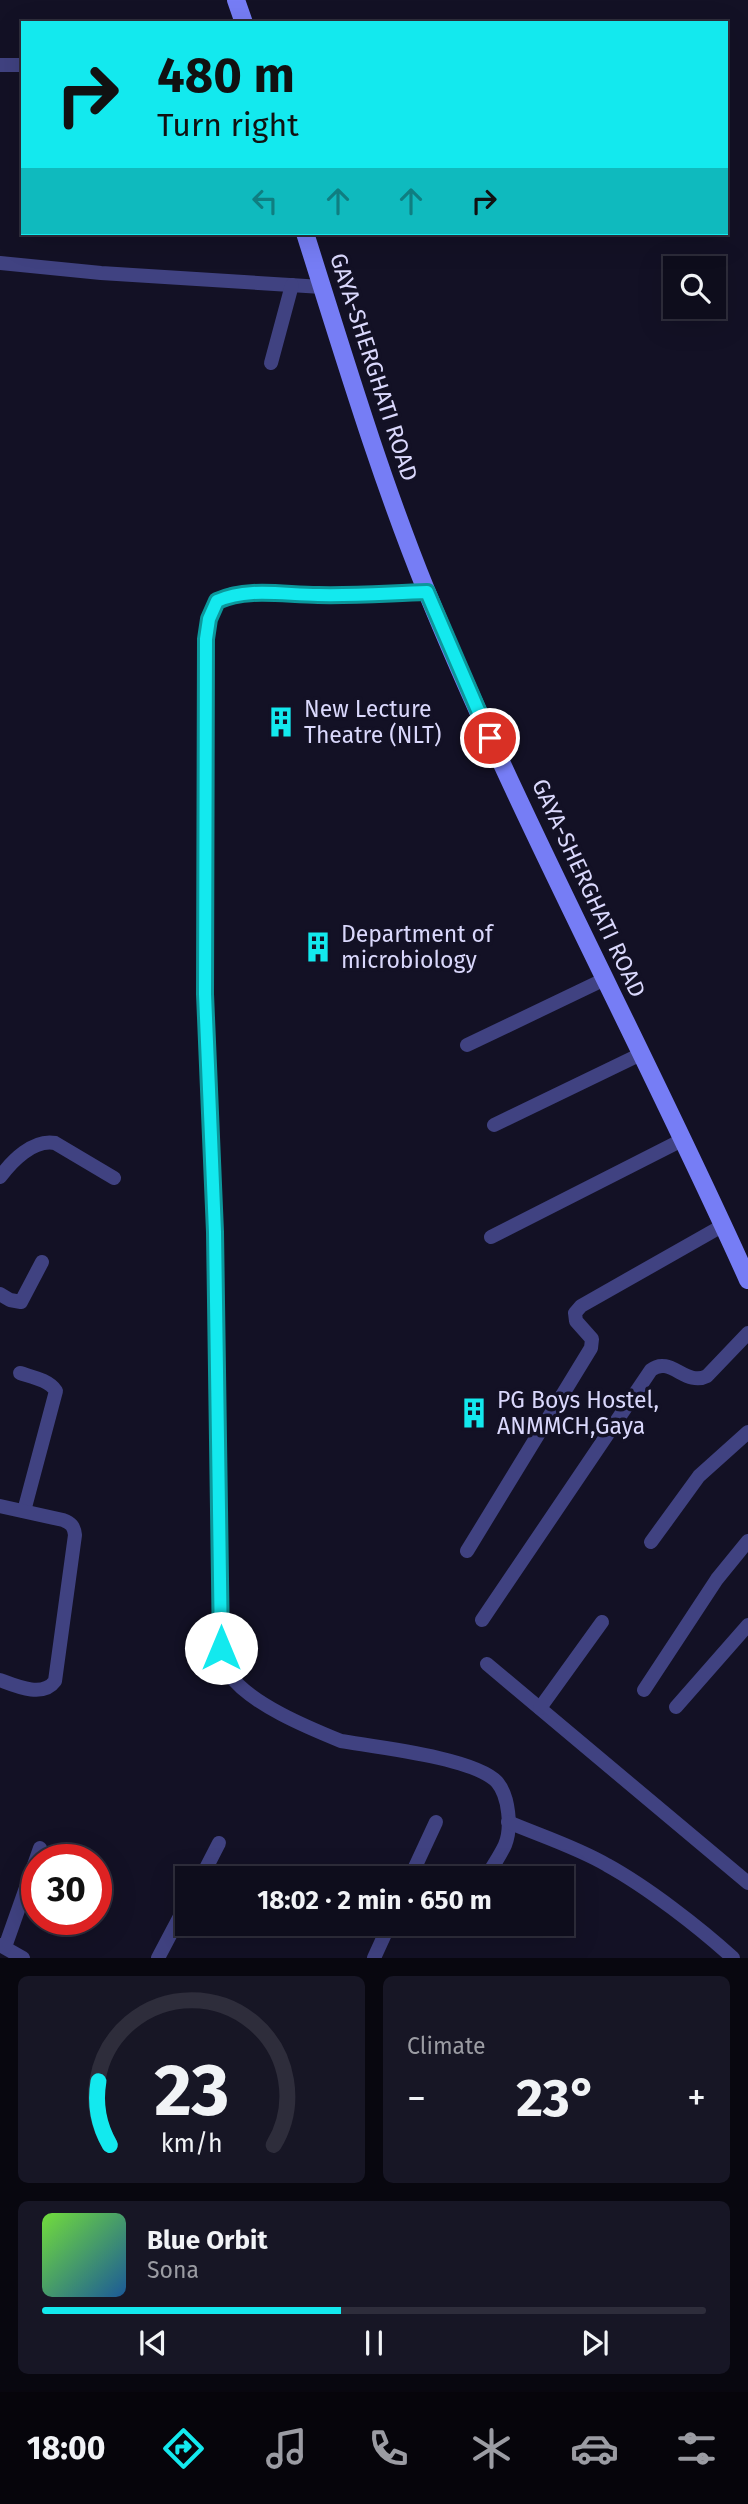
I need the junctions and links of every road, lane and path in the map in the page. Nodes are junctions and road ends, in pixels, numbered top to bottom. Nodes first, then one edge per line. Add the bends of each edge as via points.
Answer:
1 (236, 0) edge
2 (243, 21) edge
3 (0, 65) edge
4 (21, 65) edge
5 (306, 235) edge
6 (0, 263) edge
7 (292, 285) junction
8 (322, 287) junction
9 (271, 363) dead end
10 (427, 592) junction
11 (605, 979) junction
12 (467, 1045) dead end
13 (641, 1054) junction
14 (494, 1125) dead end
15 (682, 1139) junction
16 (0, 1177) edge
17 (114, 1178) dead end
18 (722, 1226) junction
19 (491, 1237) dead end
20 (42, 1262) dead end
21 (748, 1280) edge
22 (0, 1294) edge
23 (748, 1333) edge
24 (20, 1373) dead end
25 (748, 1432) edge
26 (0, 1506) edge
27 (24, 1511) junction
28 (748, 1541) edge
29 (652, 1542) dead end
30 (467, 1551) dead end
31 (482, 1619) dead end
32 (602, 1622) dead end
33 (748, 1625) edge
34 (487, 1664) dead end
35 (0, 1680) edge
36 (644, 1690) dead end
37 (676, 1707) dead end
38 (540, 1708) junction
39 (436, 1822) dead end
40 (508, 1822) junction
41 (219, 1843) dead end
42 (207, 1866) edge
43 (416, 1866) edge
44 (493, 1866) edge
45 (748, 1883) edge
46 (21, 1898) edge
47 (175, 1926) edge
48 (384, 1936) edge
49 (3, 1946) edge
50 (23, 1958) edge
51 (158, 1958) edge
52 (374, 1958) edge
53 (733, 1958) edge

1 - 2 main road
3 - 4 street
5 - 8 main road, GAYA-SHERGHATI ROAD
6 - 7 street
7 - 8 street
7 - 9 street
8 - 10 main road, GAYA-SHERGHATI ROAD via 388,493
10 - 11 main road, GAYA-SHERGHATI ROAD via 490,738
10 - 40 street via 232,594 217,601 209,619 205,994 215,1244 221,1648 230,1675 246,1690 325,1734 458,1763 486,1774 503,1794
11 - 12 street
11 - 13 main road, GAYA-SHERGHATI ROAD
13 - 14 street
13 - 15 main road, GAYA-SHERGHATI ROAD
15 - 18 main road, GAYA-SHERGHATI ROAD
15 - 19 street
16 - 17 street via 37,1143 46,1142
18 - 21 main road, GAYA-SHERGHATI ROAD
18 - 30 street via 575,1313 576,1321 592,1339 591,1348
20 - 22 street via 21,1302
23 - 31 street via 701,1379 662,1365 651,1370
24 - 27 street via 53,1385 56,1391
25 - 29 street via 699,1476
26 - 27 street
27 - 35 street via 70,1522 74,1528 58,1664 55,1681 48,1688 30,1689
28 - 36 street via 717,1579
32 - 38 street
33 - 37 street
34 - 38 street
38 - 45 street
39 - 43 street
40 - 44 street via 505,1844
40 - 53 street via 626,1876
41 - 42 street
46 - 49 street
47 - 51 street
48 - 52 street
49 - 50 street

